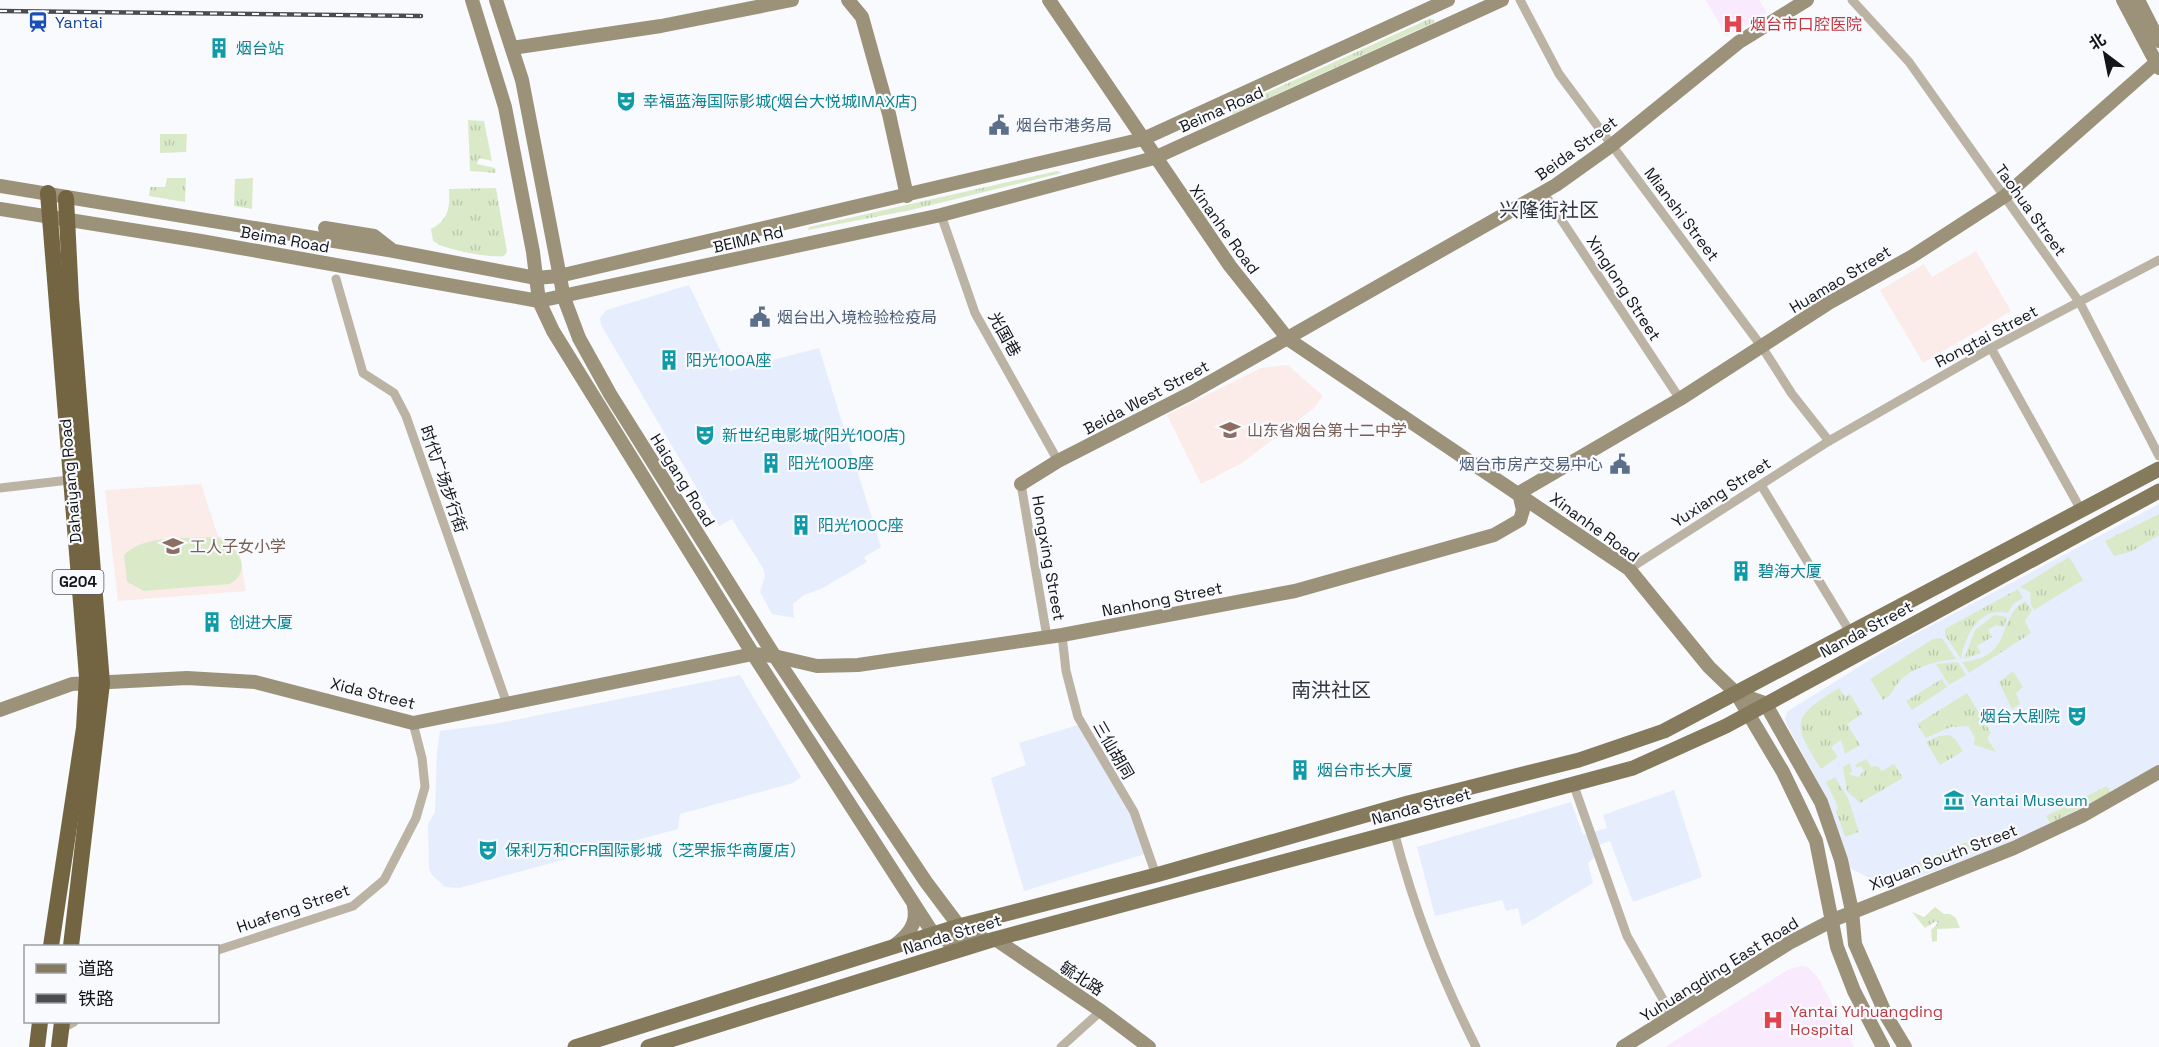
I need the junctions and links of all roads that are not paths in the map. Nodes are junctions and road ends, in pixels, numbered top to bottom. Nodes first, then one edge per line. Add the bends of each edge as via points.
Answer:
1 (472, 0) edge
2 (496, 0) edge
3 (792, 0) edge
4 (848, 0) edge
5 (1049, 0) edge
6 (1448, 0) edge
7 (1502, 0) edge
8 (1520, 0) edge
9 (1807, 0) edge
10 (1852, 0) edge
11 (2123, 0) edge
12 (2138, 0) edge
13 (2159, 41) edge
14 (512, 48) junction
15 (2158, 64) edge
16 (1143, 139) junction
17 (1612, 145) junction
18 (1154, 158) junction
19 (0, 186) edge
20 (1543, 192) junction
21 (48, 193) junction
22 (907, 196) junction
23 (2005, 196) junction
24 (66, 198) junction
25 (0, 208) edge
26 (48, 215) junction
27 (941, 215) junction
28 (68, 220) junction
29 (325, 228) dead end
30 (394, 251) junction
31 (2159, 260) edge
32 (559, 276) junction
33 (536, 278) junction
34 (336, 279) dead end
35 (564, 298) junction
36 (539, 301) junction
37 (2080, 303) junction
38 (1288, 339) junction
39 (1762, 346) junction
40 (1991, 348) junction
41 (1680, 399) junction
42 (1829, 441) junction
43 (2159, 456) edge
44 (1058, 461) junction
45 (2159, 469) edge
46 (69, 480) junction
47 (1021, 484) joint
48 (1761, 484) junction
49 (0, 488) edge
50 (2159, 491) edge
51 (1519, 493) junction
52 (2080, 510) junction
53 (1629, 569) junction
54 (1850, 632) junction
55 (1062, 635) junction
56 (1047, 637) junction
57 (753, 654) junction
58 (774, 656) junction
59 (94, 683) junction
60 (1736, 693) junction
61 (1765, 703) junction
62 (507, 704) junction
63 (0, 710) edge
64 (1750, 712) junction
65 (412, 723) junction
66 (2159, 772) edge
67 (1574, 786) junction
68 (1394, 831) junction
69 (1156, 875) junction
70 (912, 901) junction
71 (1852, 911) junction
72 (1833, 920) junction
73 (959, 926) junction
74 (934, 935) junction
75 (995, 939) junction
76 (51, 945) edge
77 (71, 945) edge
78 (888, 949) junction
79 (219, 950) edge
80 (1101, 1011) junction
81 (40, 1023) edge
82 (66, 1024) edge
83 (672, 1043) edge
84 (37, 1047) edge
85 (59, 1047) edge
86 (575, 1047) edge
87 (648, 1047) edge
88 (1061, 1047) edge
89 (1149, 1047) edge
90 (1476, 1047) edge
91 (1613, 1047) edge
92 (1623, 1047) edge
93 (1883, 1047) edge
94 (1905, 1047) edge

1 - 33 main road, Haigang Road via 505,107
2 - 14 main road, Haigang Road
3 - 14 main road via 661,26
4 - 22 main road via 862,17
5 - 16 main road, Xinanhe Road
6 - 16 main road, Beima Road
7 - 18 main road, Beima Road
8 - 17 street, Mianshi Street via 1558,74
9 - 17 main road, Beida Street via 1740,42
10 - 23 street, Taohua Street via 1909,62
11 - 15 main road
12 - 13 main road
14 - 32 main road, Haigang Road via 527,104
15 - 23 main road, Huamao Street
16 - 18 main road, Xinanhe Road
16 - 22 main road, Beima Road
17 - 20 main road, Beida Street
17 - 39 street, Mianshi Street
18 - 27 main road, Beima Road
18 - 38 main road, Xinanhe Road via 1230,266
19 - 21 main road, Beima Road
20 - 38 main road, Beida Street
20 - 41 street, Xinglong Street
21 - 24 main road, Beima Road
21 - 26 highway, Dahaiyang Road
22 - 32 main road, BEIMA Rd
23 - 37 street, Taohua Street
23 - 39 main road, Huamao Street
24 - 28 highway, Dahaiyang Road
24 - 30 main road, Beima Road
25 - 26 main road, Beima Road
26 - 28 main road, Beima Road
26 - 46 highway, Dahaiyang Road / G204
27 - 35 main road, BEIMA Rd
27 - 44 street, 光国巷 via 975,313
28 - 36 main road, Beima Road
28 - 59 highway, Dahaiyang Road / G204
29 - 30 main road via 374,236
30 - 33 main road, Beima Road
31 - 37 street, Rongtai Street
32 - 33 main road, Beima Road
32 - 35 main road, Haigang Road
33 - 36 main road, Haigang Road
34 - 62 street, 时代广场步行街 via 363,373 394,393 406,416
35 - 36 main road, Beima Road
35 - 58 main road, Haigang Road via 579,338 610,394
36 - 57 main road, Haigang Road via 553,331
37 - 40 street, Rongtai Street
37 - 43 street, Taohua Street
38 - 44 main road, Beida West Street
38 - 51 main road, Xinanhe Road
39 - 41 main road, Huamao Street
39 - 42 street, Mianshi Street via 1792,394
40 - 42 street, Rongtai Street
40 - 52 street
41 - 51 main road, Huamao Street
42 - 48 street, Yuxiang Street
44 - 47 main road, Beida West Street
45 - 52 main road, Nanda Street
46 - 49 street
46 - 59 highway, Dahaiyang Road / G204
47 - 56 street, Hongxing Street
48 - 53 street, Yuxiang Street
48 - 54 street
50 - 61 main road, Nanda Street
51 - 53 main road, Xinanhe Road
51 - 55 main road, Nanhong Street via 1523,510 1520,520 1494,535 1295,591
52 - 54 main road, Nanda Street
53 - 60 main road, Xinanhe Road via 1708,667
54 - 60 main road, Nanda Street
55 - 56 main road, Nanhong Street
55 - 69 street, 三仙胡同 via 1078,717 1134,812
56 - 58 main road, Nanhong Street via 858,665 817,666
57 - 58 main road, Xida Street
57 - 62 main road, Xida Street
57 - 70 main road, Haigang Road
58 - 73 main road, Haigang Road
59 - 63 main road, Xida Street via 55,688
59 - 65 main road, Xida Street via 187,678 255,682
59 - 76 highway, Dahaiyang Road / G204
59 - 77 highway, Dahaiyang Road / G204
60 - 61 main road, Xinanhe Road
60 - 64 main road
60 - 69 main road, Nanda Street via 1664,731 1579,760 1408,803
61 - 64 main road, Nanda Street
61 - 71 main road via 1821,802 1841,860
62 - 65 main road, Xida Street
64 - 67 main road, Nanda Street via 1669,754
64 - 72 main road via 1784,772 1816,842
65 - 79 street, Huafeng Street via 425,787 416,818 384,880 353,906
66 - 71 main road, Xiguan South Street via 2082,816 2014,848
67 - 68 main road, Nanda Street
67 - 91 street via 1627,936 1666,1010 1666,1014
68 - 75 main road, Nanda Street
68 - 90 street via 1422,930 1445,987
69 - 73 main road, Nanda Street
70 - 74 main road, Haigang Road
70 - 78 main road via 914,924 907,935
71 - 72 main road, Xiguan South Street
71 - 94 main road via 1855,944
72 - 92 main road, Yuhuangding East Road
72 - 93 main road via 1845,970
73 - 74 main road, Nanda Street
73 - 75 main road, 毓北路 via 978,938
74 - 75 main road via 964,944
74 - 78 main road, Nanda Street
75 - 80 main road, 毓北路
75 - 83 main road, Nanda Street
78 - 86 main road, Nanda Street
80 - 88 street
80 - 89 main road, 毓北路
81 - 84 highway
82 - 85 highway
83 - 87 main road, Nanda Street

